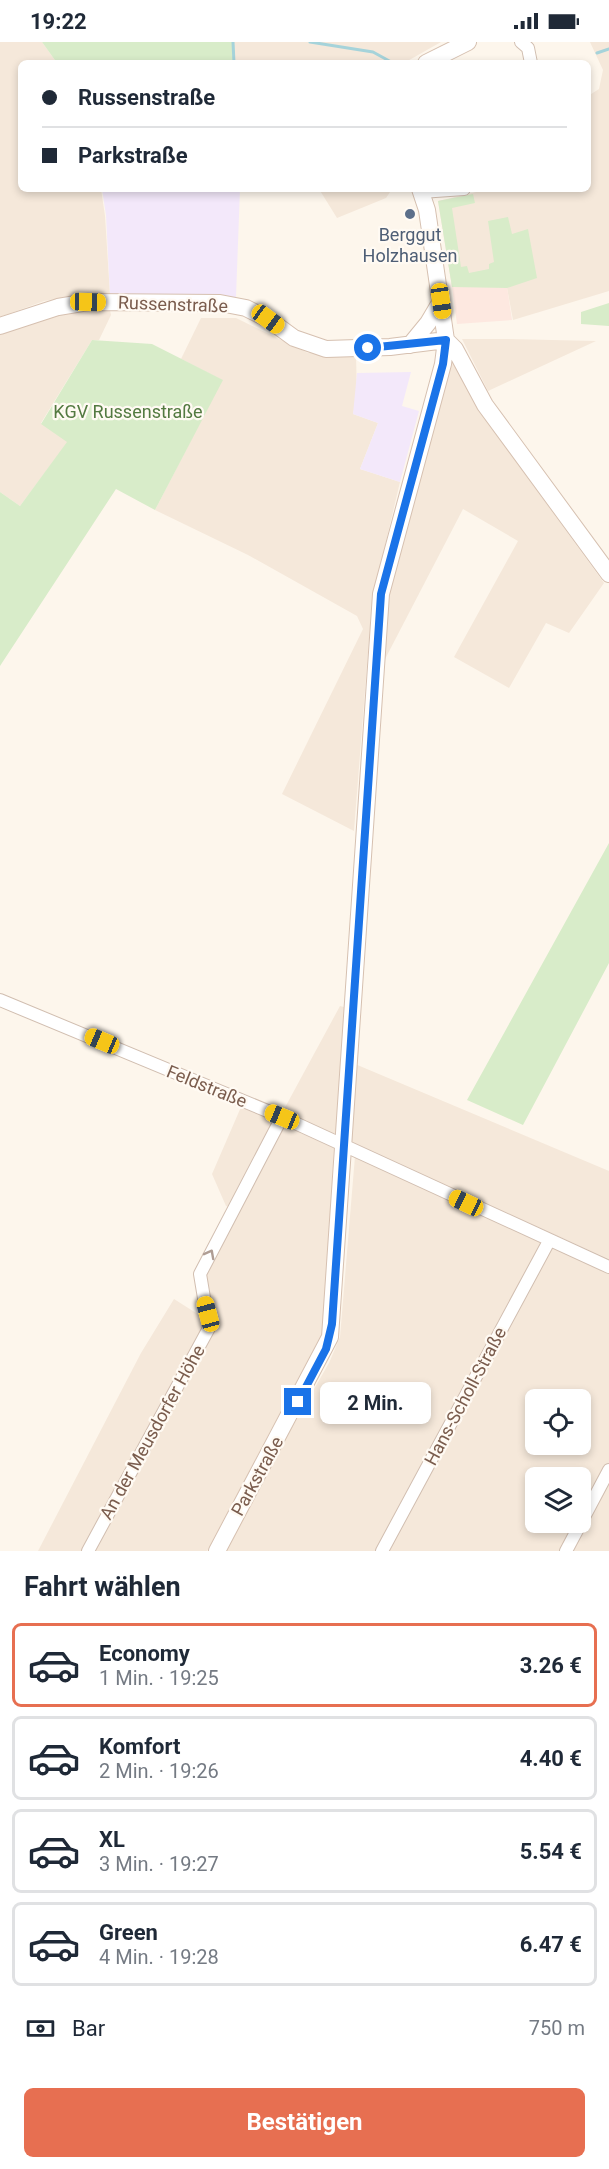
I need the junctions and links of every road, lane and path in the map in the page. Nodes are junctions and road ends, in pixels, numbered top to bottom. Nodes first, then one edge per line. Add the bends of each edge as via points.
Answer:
1 (468, 42) edge
2 (524, 45) edge
3 (432, 60) edge
4 (530, 60) edge
5 (420, 192) edge
6 (441, 301) junction
7 (1, 322) edge
8 (446, 340) junction
9 (410, 345) junction
10 (609, 574) edge
11 (0, 1000) edge
12 (282, 1117) junction
13 (344, 1146) junction
14 (549, 1241) junction
15 (609, 1267) edge
16 (609, 1470) edge
17 (219, 1550) edge
18 (88, 1551) edge
19 (382, 1551) edge
20 (566, 1551) edge

1 - 3 street
2 - 4 street
5 - 6 street via 427,210
6 - 8 street
6 - 9 street
7 - 9 street, Russenstraße via 88,302 230,304 268,319 294,338 326,349
8 - 9 street, Russenstraße
8 - 10 street via 455,349 485,405
8 - 13 street, Parkstraße via 443,364 381,594
11 - 12 street, Feldstraße
12 - 13 street, Feldstraße
18 -> 12 street, An der Meusdorfer Höhe via 209,1328 200,1274
13 - 14 street, Feldstraße
13 - 17 street, Parkstraße via 330,1337
14 - 15 street, Feldstraße
14 - 19 street, Hans-Scholl-Straße
16 - 20 street

